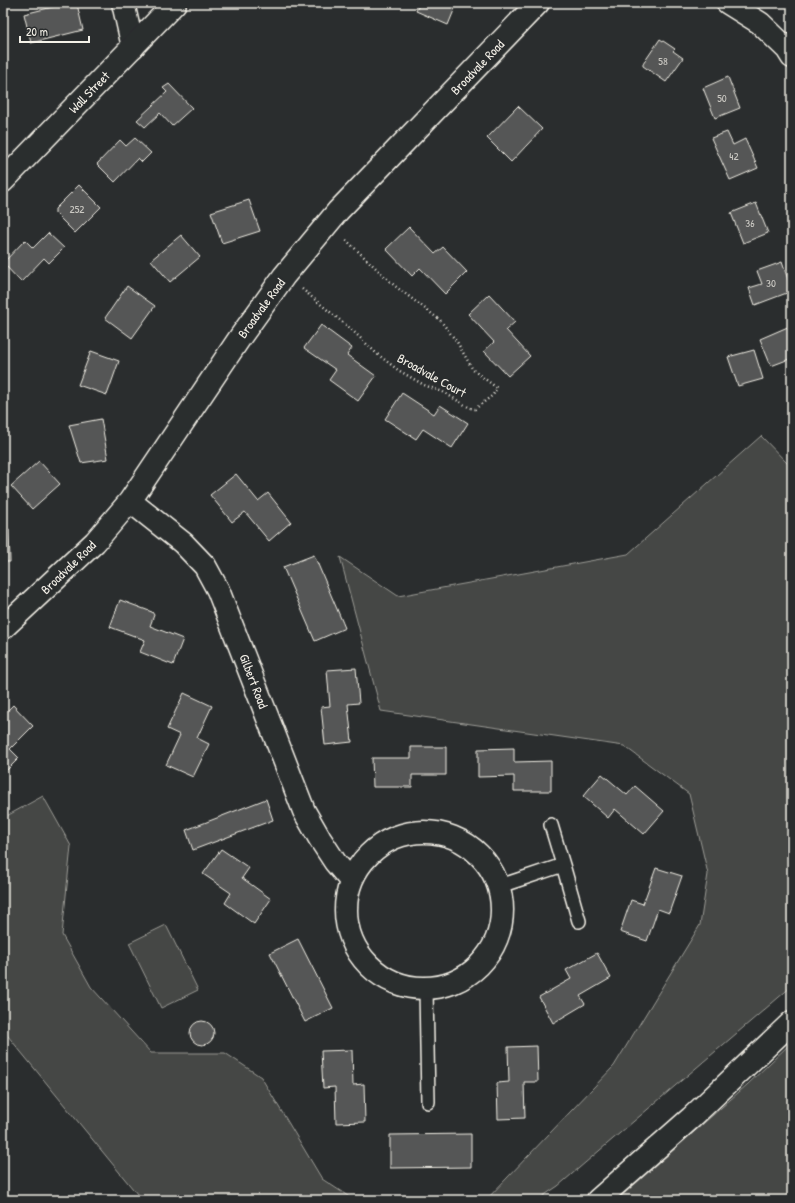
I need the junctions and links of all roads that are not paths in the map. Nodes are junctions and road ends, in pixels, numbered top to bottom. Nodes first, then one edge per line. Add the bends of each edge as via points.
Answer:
1 (123, 3) edge
2 (175, 3) edge
3 (538, 3) edge
4 (728, 3) edge
5 (133, 47) junction
6 (792, 57) edge
7 (3, 181) edge
8 (130, 501) junction
9 (3, 628) edge
10 (551, 825) dead end
11 (563, 865) junction
12 (351, 881) junction
13 (498, 887) junction
14 (579, 921) dead end
15 (426, 989) junction
16 (792, 1022) edge
17 (428, 1102) dead end
18 (598, 1200) edge

1 - 5 main road
2 - 5 main road, Wall Street
3 - 8 main road, Broadvale Road via 343,205 284,276
4 - 6 main road via 760,23
5 - 7 main road, Wall Street
8 - 9 main road, Broadvale Road via 95,542
8 - 12 main road, Gilbert Road via 184,543 205,566 218,590 304,811 335,862
10 - 11 lane
11 - 13 lane
11 - 14 lane
12 - 13 main road via 364,859 383,843 407,834 432,832 456,839 477,853 492,873
12 - 15 main road via 345,907 349,933 360,956 380,975 403,986
13 - 15 main road via 501,897 501,922 493,946 477,967 456,982
15 - 17 lane
16 - 18 main road via 686,1123

